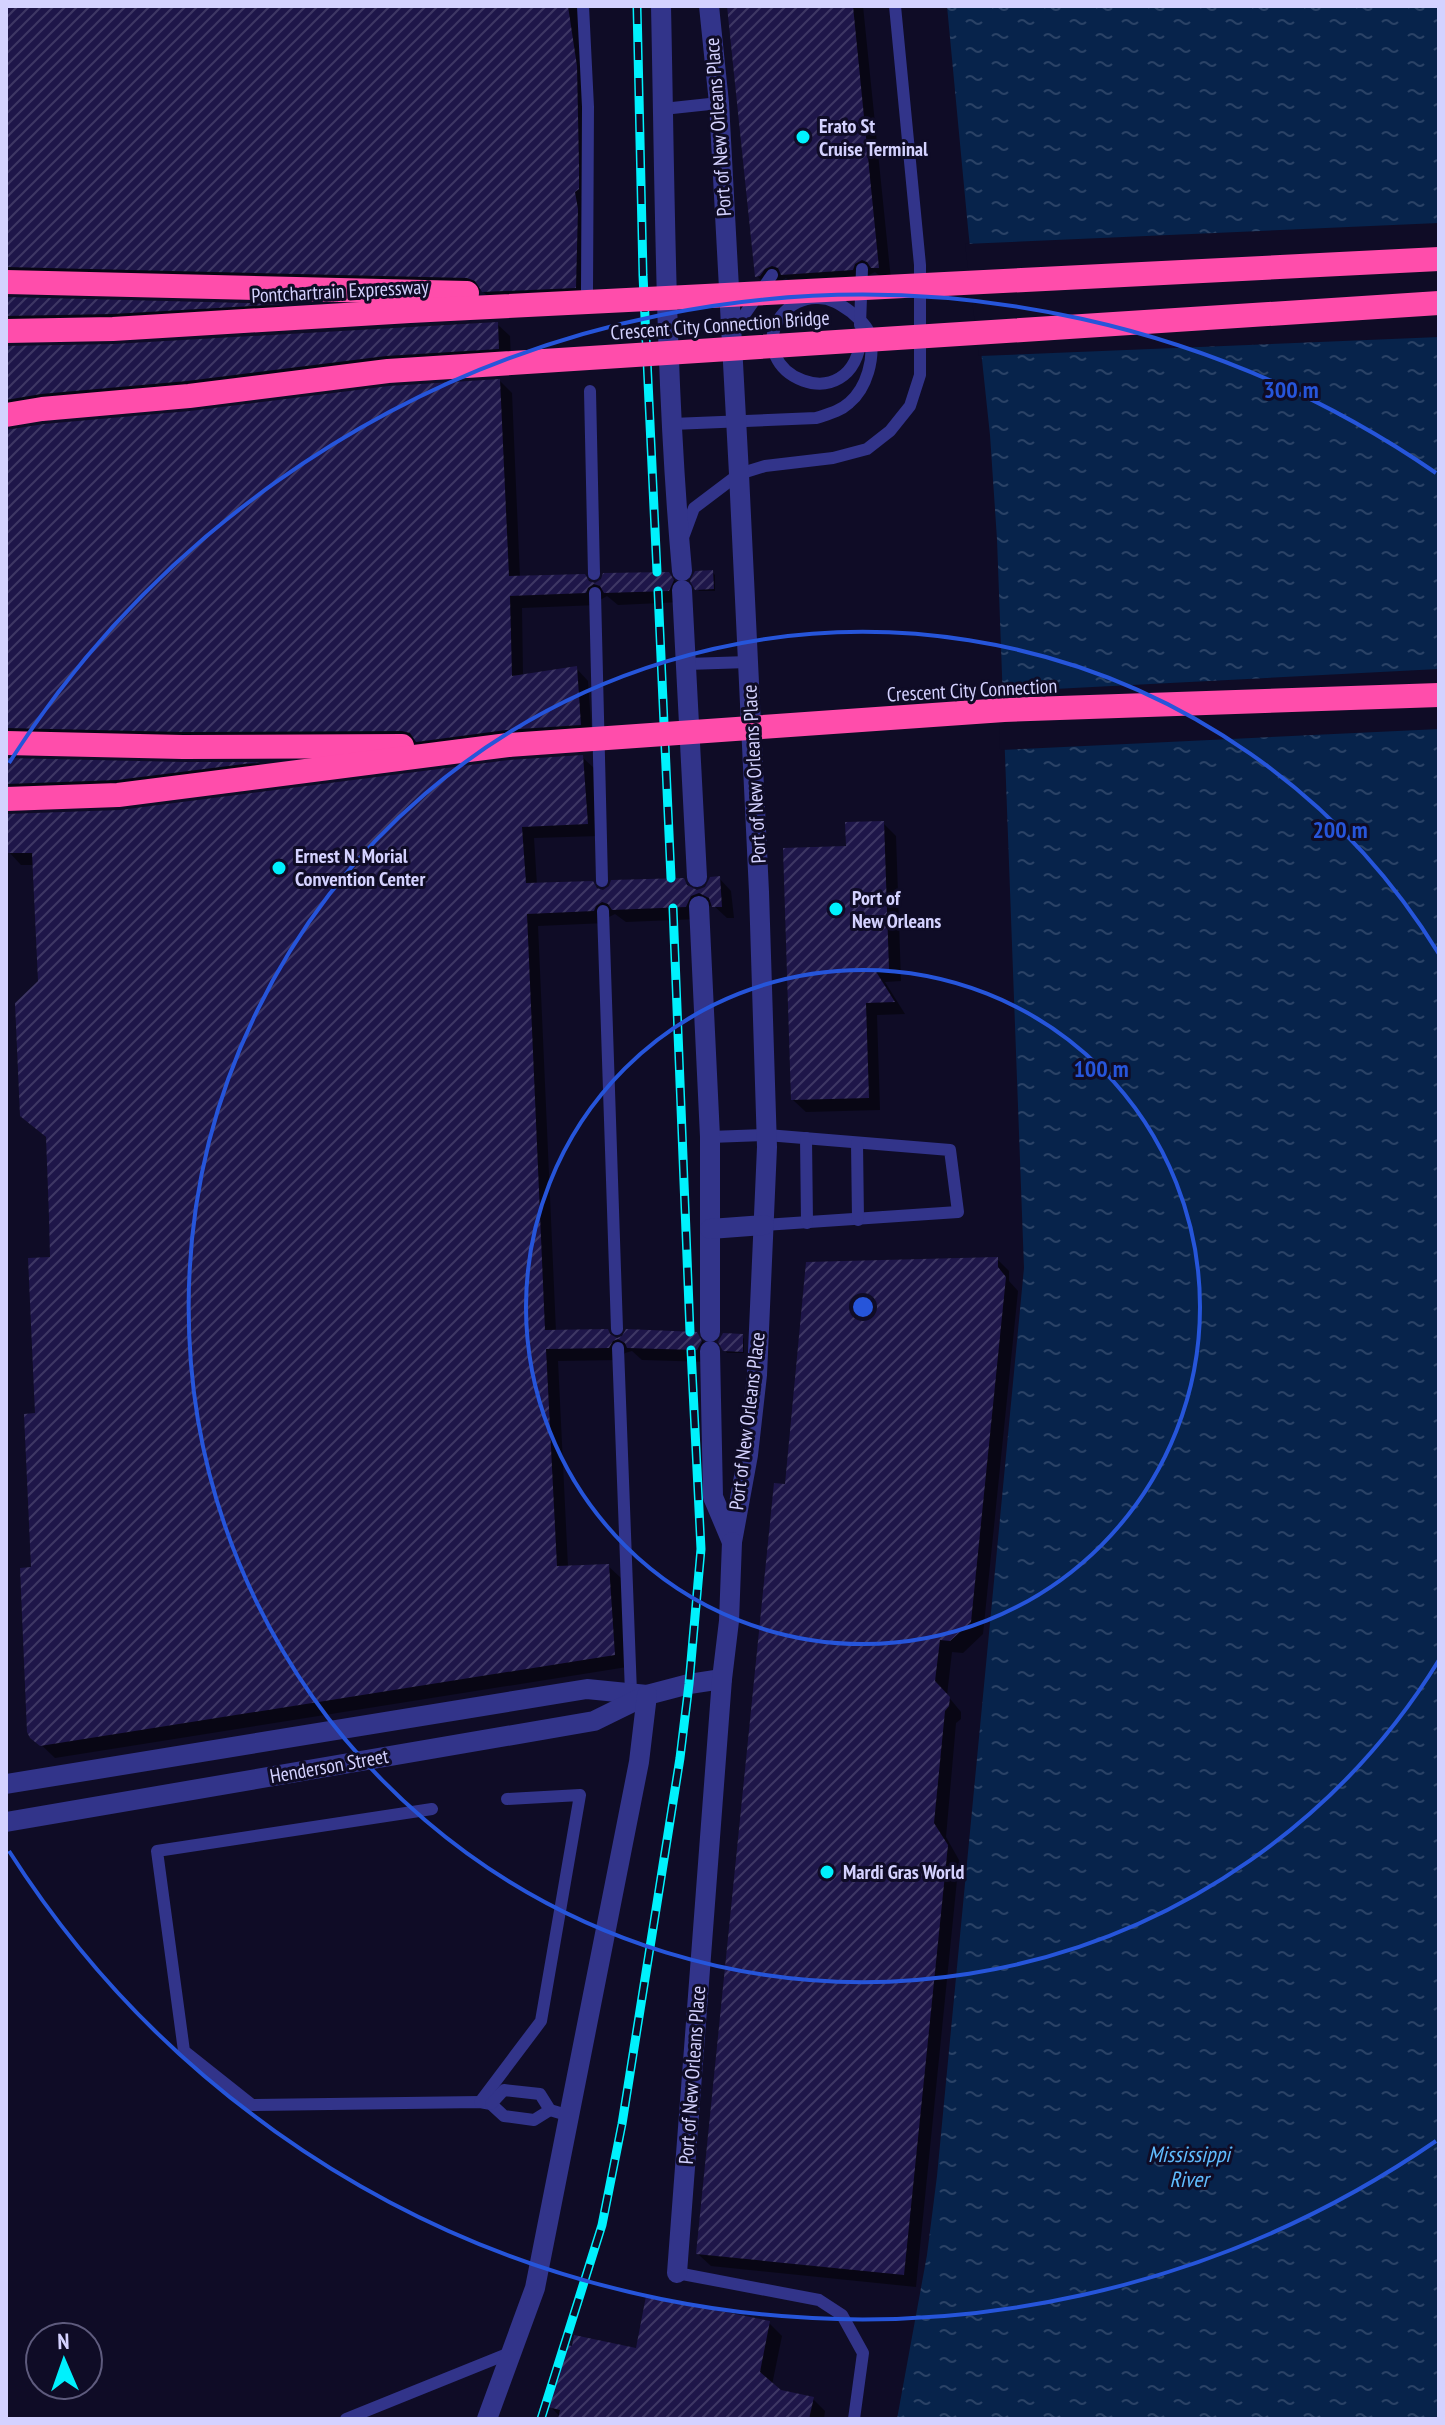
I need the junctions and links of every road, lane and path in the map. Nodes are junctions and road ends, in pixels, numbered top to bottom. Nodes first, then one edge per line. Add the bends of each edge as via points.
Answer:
1 (583, 6) edge
2 (661, 6) edge
3 (709, 6) edge
4 (895, 6) edge
5 (719, 103) junction
6 (663, 109) junction
7 (1439, 259) edge
8 (862, 269) dead end
9 (772, 275) dead end
10 (6, 282) edge
11 (587, 290) dead end
12 (677, 298) junction
13 (1439, 303) edge
14 (6, 331) edge
15 (731, 334) junction
16 (590, 391) dead end
17 (6, 415) edge
18 (735, 421) junction
19 (672, 424) junction
20 (739, 474) junction
21 (680, 546) junction
22 (594, 574) dead end
23 (595, 593) dead end
24 (748, 662) junction
25 (687, 664) junction
26 (1439, 695) edge
27 (6, 743) edge
28 (508, 745) junction
29 (6, 799) edge
30 (697, 877) dead end
31 (602, 881) dead end
32 (699, 906) dead end
33 (603, 911) dead end
34 (767, 1135) junction
35 (710, 1137) junction
36 (806, 1138) junction
37 (857, 1143) junction
38 (858, 1220) junction
39 (807, 1223) junction
40 (764, 1225) junction
41 (710, 1229) junction
42 (617, 1329) dead end
43 (618, 1348) dead end
44 (732, 1542) junction
45 (722, 1679) junction
46 (639, 1694) junction
47 (440, 1714) junction
48 (447, 1746) junction
49 (6, 1784) edge
50 (507, 1799) dead end
51 (432, 1809) dead end
52 (6, 1822) edge
53 (485, 2103) junction
54 (560, 2113) junction
55 (677, 2273) joint
56 (512, 2352) junction
57 (346, 2419) edge
58 (487, 2419) edge
59 (854, 2419) edge

1 - 11 lane
2 - 6 street
3 - 5 street, Port of New Orleans Place
4 - 20 lane via 920,265 920,375 910,406 867,449
5 - 6 lane
5 - 15 street, Port of New Orleans Place
6 - 19 street
7 - 12 highway, bridge
8 - 18 lane, bridge via 861,311 860,325 861,338 859,353 842,377 817,384 794,378 778,362 773,337 781,316 797,302 819,298 839,303 854,315 862,321 870,334 871,363 852,401 816,418
9 - 15 lane
10 - 12 highway, bridge
12 - 14 highway, Pontchartrain Expressway, bridge
13 - 17 highway, Crescent City Connection Bridge, bridge via 388,371
15 - 18 street, Port of New Orleans Place
16 - 22 lane
18 - 19 lane
18 - 20 street, Port of New Orleans Place
19 - 21 street
20 - 21 lane via 694,508
20 - 24 street, Port of New Orleans Place
21 - 25 street
23 - 31 lane
24 - 25 lane
24 - 34 street, Port of New Orleans Place
25 - 30 street
26 - 28 highway, Crescent City Connection, bridge via 1004,710
27 - 28 highway
28 - 29 highway via 118,795
32 - 35 street, Port of New Orleans Place
33 - 42 lane
34 - 35 lane
34 - 36 lane
34 - 40 street, Port of New Orleans Place
35 - 41 street, Port of New Orleans Place
36 - 37 lane
36 - 39 lane
37 - 38 lane
37 - 38 lane via 950,1150 958,1212
38 - 39 lane
39 - 40 lane
40 - 41 street
40 - 44 street, Port of New Orleans Place via 757,1375
41 - 44 street, Port of New Orleans Place via 713,1497
43 - 46 lane
44 - 45 street, Port of New Orleans Place
45 - 46 street, Henderson Street
45 - 55 street, Port of New Orleans Place
46 - 47 street, Henderson Street via 587,1689
46 - 48 street, Henderson Street via 594,1721
46 - 54 street via 639,1762
47 - 48 street
47 - 49 street, Henderson Street
48 - 52 street, Henderson Street
50 - 53 lane via 580,1795 541,2021
51 - 53 lane via 157,1851 184,2051 252,2105
53 - 54 lane via 504,2116 534,2120
53 - 54 lane via 504,2090 540,2094
54 - 56 street via 535,2288
55 - 59 lane via 819,2300 842,2315 863,2353
56 - 57 lane
56 - 58 street

